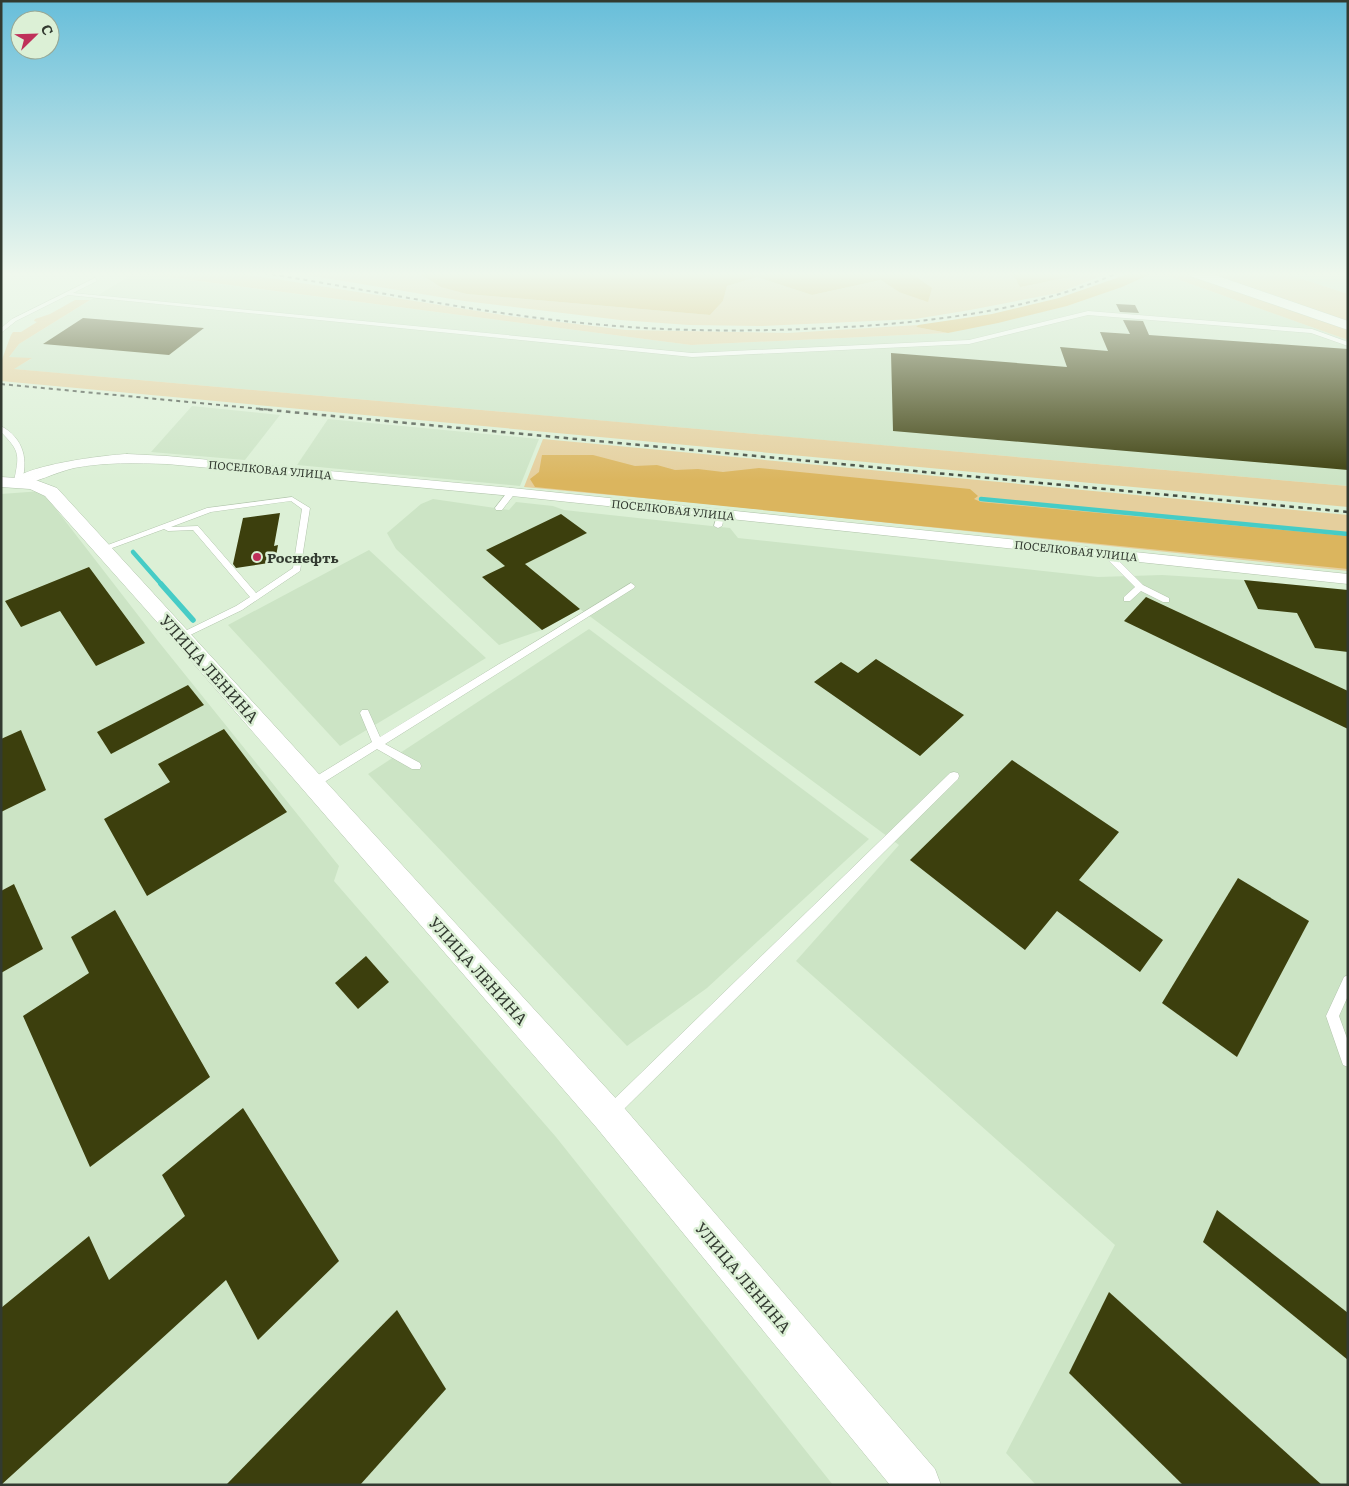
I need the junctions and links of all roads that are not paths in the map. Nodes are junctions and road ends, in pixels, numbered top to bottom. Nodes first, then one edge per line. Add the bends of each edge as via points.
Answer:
1 (563, 342) edge
2 (962, 342) edge
3 (1, 428) edge
4 (10, 482) edge
5 (512, 492) junction
6 (499, 508) dead end
7 (158, 529) junction
8 (101, 549) junction
9 (1106, 553) junction
10 (1348, 579) edge
11 (631, 586) dead end
12 (1140, 587) junction
13 (255, 597) junction
14 (1127, 599) dead end
15 (1166, 600) dead end
16 (182, 636) junction
17 (365, 713) dead end
18 (378, 744) junction
19 (416, 766) dead end
20 (954, 776) dead end
21 (314, 783) junction
22 (1348, 981) edge
23 (1348, 1060) edge
24 (608, 1115) junction
25 (919, 1485) edge

1 - 2 lane via 692,355
3 - 4 lane via 20,446 22,456
4 - 5 street, ПОСЕЛКОВАЯ УЛИЦА via 90,460 133,458
4 - 8 street, УЛИЦА ЛЕНИНА via 33,484 51,492
5 - 6 lane
5 - 9 street, ПОСЕЛКОВАЯ УЛИЦА via 720,520
7 - 8 lane
7 - 13 lane via 195,528
7 - 13 lane via 210,510 292,499 306,508 297,569
8 - 16 street, УЛИЦА ЛЕНИНА
9 - 10 street, ПОСЕЛКОВАЯ УЛИЦА
9 - 12 lane
11 - 18 lane
12 - 14 lane
12 - 15 lane
13 - 16 lane
16 - 21 street, УЛИЦА ЛЕНИНА
17 - 18 lane
18 - 19 lane
18 - 21 lane
20 - 24 lane
21 - 24 street, УЛИЦА ЛЕНИНА
22 - 23 lane via 1332,1016
24 - 25 street, УЛИЦА ЛЕНИНА

